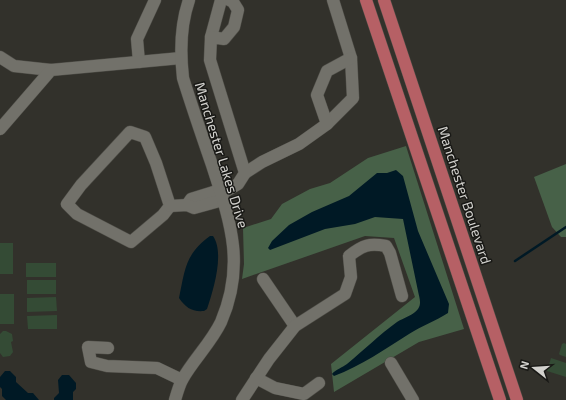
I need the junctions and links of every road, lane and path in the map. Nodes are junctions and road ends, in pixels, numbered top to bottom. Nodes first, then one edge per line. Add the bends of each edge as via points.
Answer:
1 (155, 0) edge
2 (189, 0) edge
3 (222, 0) edge
4 (229, 0) edge
5 (333, 0) edge
6 (366, 0) edge
7 (384, 0) edge
8 (211, 38) junction
9 (0, 57) edge
10 (181, 58) junction
11 (350, 58) junction
12 (139, 62) junction
13 (51, 70) junction
14 (327, 124) junction
15 (0, 130) edge
16 (245, 173) junction
17 (221, 194) junction
18 (170, 206) junction
19 (262, 279) dead end
20 (402, 296) dead end
21 (295, 326) junction
22 (108, 348) dead end
23 (391, 363) dead end
24 (256, 378) junction
25 (182, 380) junction
26 (319, 383) dead end
27 (175, 400) edge
28 (242, 400) edge
29 (413, 400) edge
30 (500, 400) edge
31 (517, 400) edge

1 - 12 street via 138,39
2 - 10 street, Manchester Lakes Drive via 184,19
3 - 8 street
4 - 8 street via 238,10 234,27 224,39
5 - 11 street
6 - 30 main road
7 - 31 main road, Manchester Boulevard
8 - 16 street via 210,60
9 - 13 street via 14,66
10 - 12 street
10 - 17 street, Manchester Lakes Drive via 183,78
11 - 14 street via 353,98
11 - 14 street via 326,71 317,95
12 - 13 street
13 - 15 street
14 - 16 street via 299,144
16 - 17 street via 238,184
17 - 18 street via 194,208 187,205
17 - 25 street, Manchester Lakes Drive via 232,232 234,251 230,296 221,321
18 - 18 street via 145,137 130,132 67,204 77,214 131,242
19 - 21 street
20 - 21 street via 386,246 374,244 361,247 349,256 351,277 345,294
21 - 24 street
22 - 25 street via 88,346 91,362 107,366 157,368
23 - 29 street
24 - 26 street via 274,388 304,394
24 - 28 street
25 - 27 street, Manchester Lakes Drive

